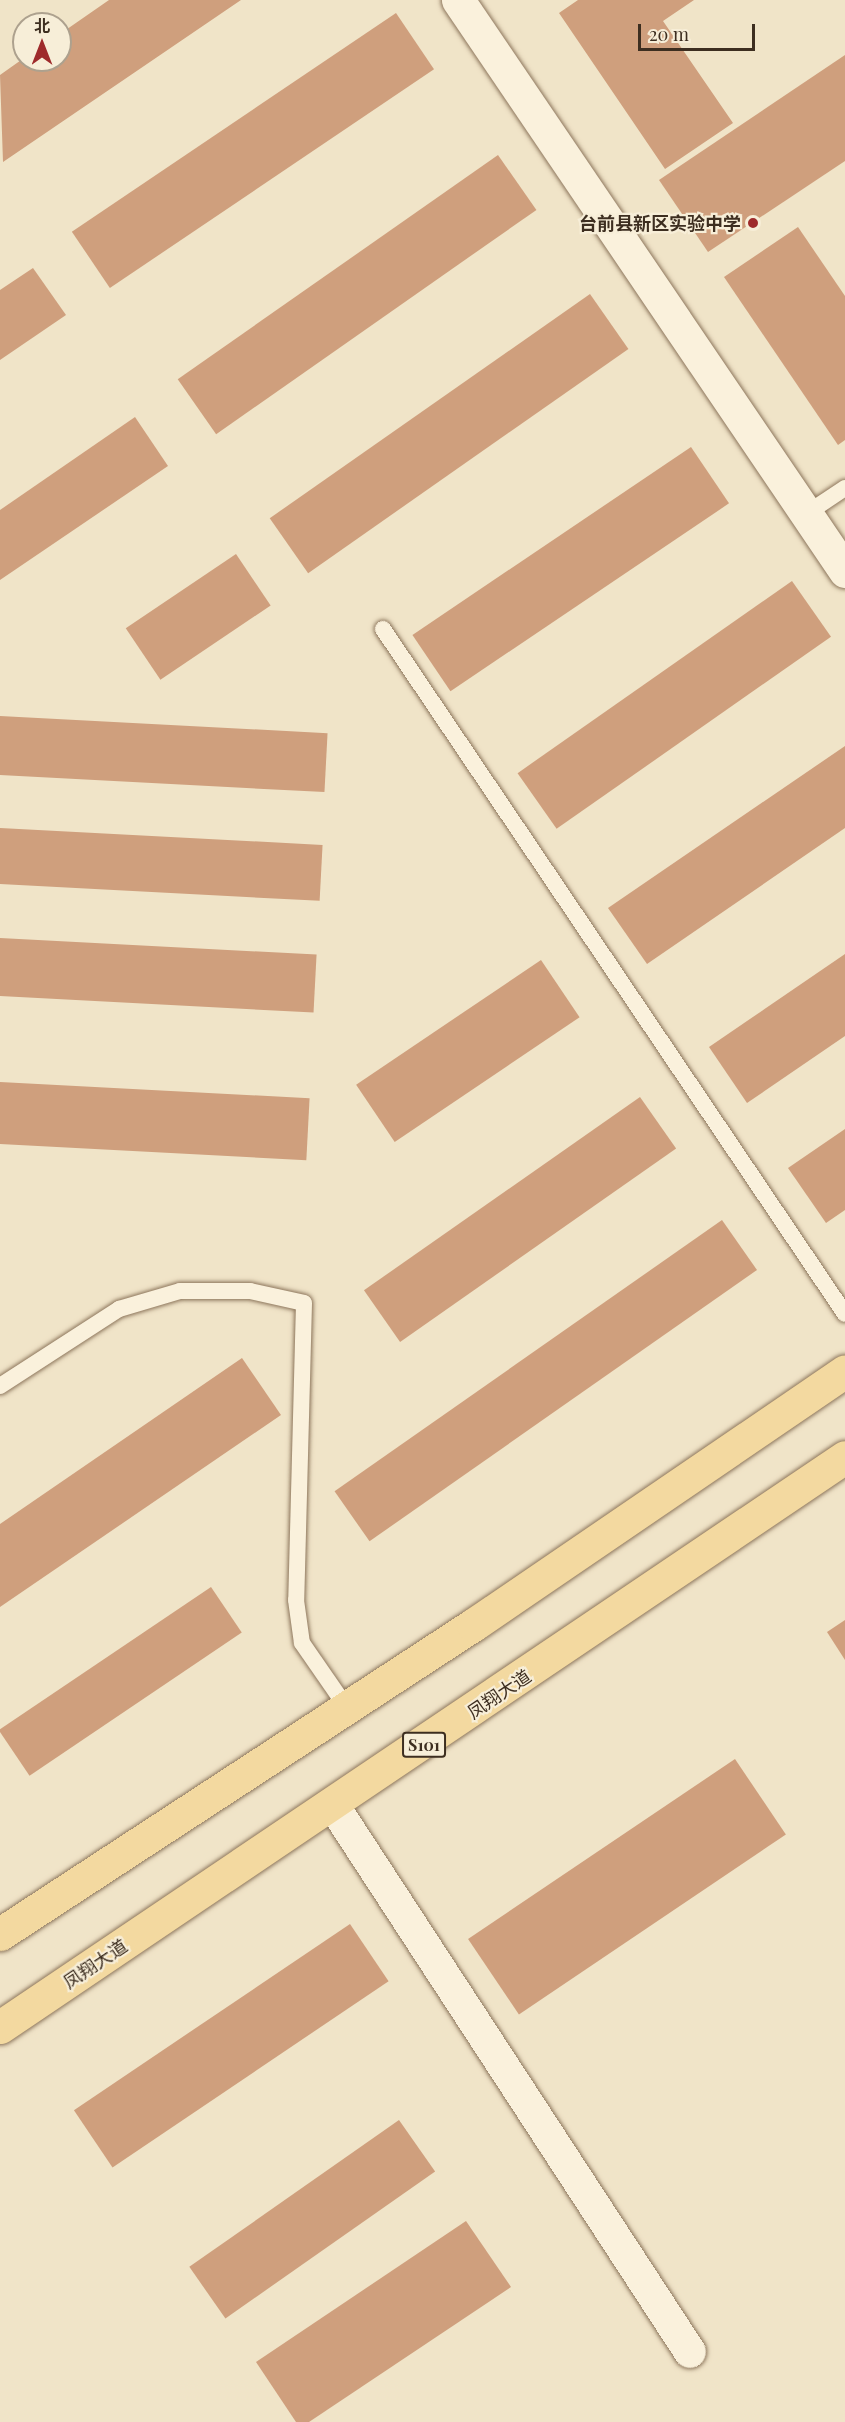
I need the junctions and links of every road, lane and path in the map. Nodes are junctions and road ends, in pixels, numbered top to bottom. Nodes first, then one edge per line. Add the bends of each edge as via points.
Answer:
1 (458, 0) edge
2 (845, 489) edge
3 (806, 514) junction
4 (845, 571) edge
5 (383, 629) dead end
6 (845, 1314) edge
7 (845, 1371) edge
8 (0, 1386) edge
9 (845, 1457) edge
10 (347, 1708) junction
11 (333, 1806) junction
12 (0, 1934) edge
13 (0, 2027) edge
14 (690, 2352) dead end

1 - 3 street
2 - 3 lane
3 - 4 street
5 - 6 lane
7 - 10 main road
8 - 10 lane via 119,1309 180,1291 250,1291 304,1303 296,1600 302,1643
9 - 11 main road, 凤翔大道 / S101
10 - 12 main road
11 - 13 main road, 凤翔大道 / S101
11 - 14 street

